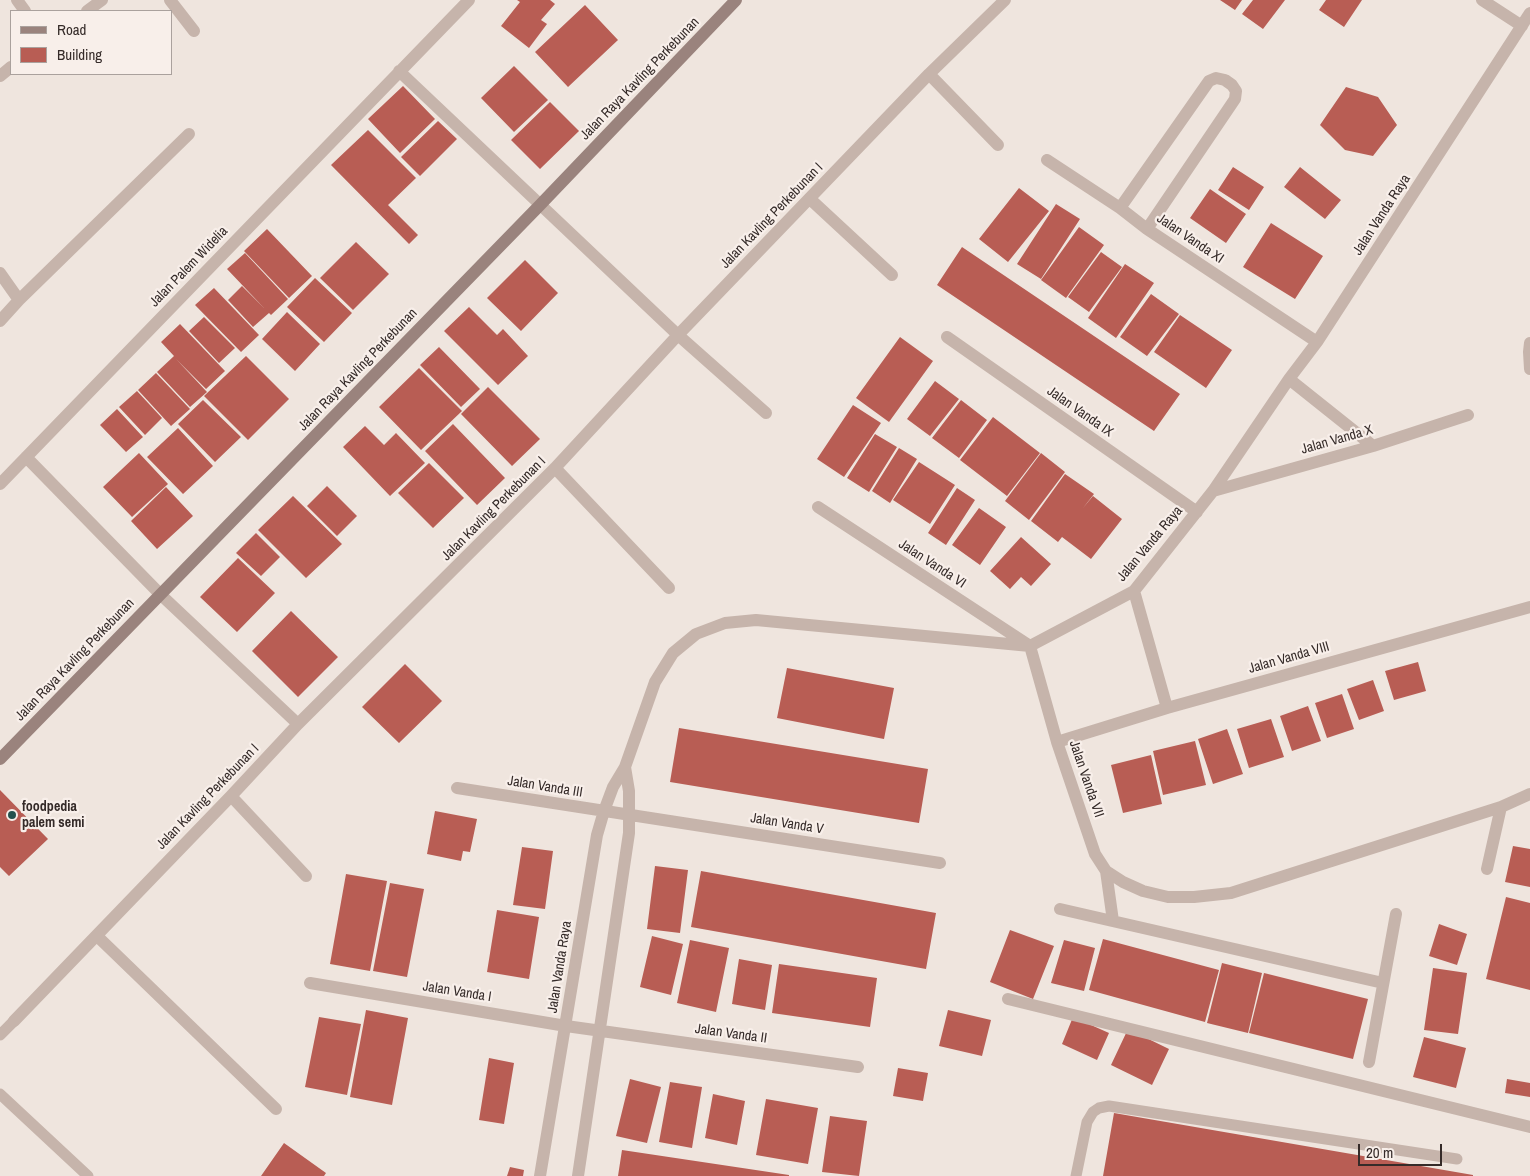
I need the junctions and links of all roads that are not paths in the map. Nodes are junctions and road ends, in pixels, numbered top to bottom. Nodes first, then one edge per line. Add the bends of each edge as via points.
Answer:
1 (102, 0) edge
2 (170, 0) edge
3 (469, 0) edge
4 (736, 0) edge
5 (1005, 0) edge
6 (1482, 0) edge
7 (88, 10) edge
8 (1530, 13) edge
9 (1522, 26) junction
10 (194, 31) dead end
11 (399, 71) junction
12 (929, 74) junction
13 (189, 134) dead end
14 (998, 145) dead end
15 (1047, 160) dead end
16 (810, 199) junction
17 (540, 205) junction
18 (1120, 208) junction
19 (1147, 228) junction
20 (0, 273) edge
21 (892, 275) dead end
22 (20, 300) junction
23 (0, 321) edge
24 (678, 335) junction
25 (947, 337) dead end
26 (1317, 342) junction
27 (1530, 344) edge
28 (1530, 369) edge
29 (1289, 379) junction
30 (766, 413) dead end
31 (1468, 415) dead end
32 (1373, 446) junction
33 (26, 456) junction
34 (556, 468) junction
35 (0, 484) edge
36 (1213, 491) junction
37 (818, 507) dead end
38 (1197, 512) junction
39 (670, 588) dead end
40 (1134, 591) junction
41 (160, 594) junction
42 (1530, 607) edge
43 (1030, 646) junction
44 (1167, 708) junction
45 (298, 724) junction
46 (1057, 742) junction
47 (0, 759) edge
48 (625, 767) junction
49 (457, 788) dead end
50 (1530, 794) edge
51 (231, 796) junction
52 (1501, 807) junction
53 (604, 811) junction
54 (629, 815) junction
55 (940, 863) dead end
56 (1487, 869) dead end
57 (1106, 871) junction
58 (306, 876) dead end
59 (1060, 909) dead end
60 (1396, 914) dead end
61 (1114, 921) junction
62 (97, 936) junction
63 (310, 983) dead end
64 (1383, 983) junction
65 (1008, 999) dead end
66 (14, 1021) joint
67 (566, 1026) junction
68 (599, 1030) junction
69 (0, 1036) edge
70 (1369, 1062) dead end
71 (858, 1067) dead end
72 (0, 1094) edge
73 (276, 1109) dead end
74 (1530, 1127) edge
75 (1458, 1159) dead end
76 (88, 1176) edge
77 (540, 1176) edge
78 (578, 1176) edge
79 (1076, 1176) edge

1 - 7 street
2 - 10 street
3 - 11 street, Jalan Palem Widelia
4 - 17 street, Jalan Raya Kavling Perkebunan
5 - 12 street, Jalan Kavling Perkebunan I
6 - 9 street
8 - 9 street, Jalan Vanda Raya
9 - 26 street, Jalan Vanda Raya
11 - 17 street
11 - 33 street, Jalan Palem Widelia
12 - 14 street
12 - 16 street, Jalan Kavling Perkebunan I
13 - 22 street
15 - 18 street, Jalan Vanda XI
16 - 21 street
16 - 24 street, Jalan Kavling Perkebunan I
17 - 24 street
17 - 41 street, Jalan Raya Kavling Perkebunan
18 - 19 street, Jalan Vanda XI
18 - 19 street via 1209,81 1216,78 1232,85 1236,91 1235,99
19 - 26 street, Jalan Vanda XI
20 - 22 street
22 - 23 street
24 - 30 street
24 - 34 street, Jalan Kavling Perkebunan I
25 - 38 street, Jalan Vanda IX
26 - 29 street, Jalan Vanda Raya
27 - 28 street
29 - 32 street
29 - 36 street, Jalan Vanda Raya
31 - 32 street, Jalan Vanda X
32 - 36 street, Jalan Vanda X
33 - 35 street, Jalan Palem Widelia
33 - 41 street
34 - 39 street
34 - 45 street, Jalan Kavling Perkebunan I
36 - 38 street, Jalan Vanda Raya
37 - 43 street, Jalan Vanda VI
38 - 40 street, Jalan Vanda Raya
40 - 43 street, Jalan Vanda Raya
40 - 44 street
41 - 45 street
41 - 47 street, Jalan Raya Kavling Perkebunan
42 - 44 street, Jalan Vanda VIII
43 - 46 street, Jalan Vanda VII
43 - 48 street, Jalan Vanda Raya via 756,620 725,624 696,634 673,653 655,682
44 - 46 street, Jalan Vanda VIII
45 - 51 street, Jalan Kavling Perkebunan I
46 - 57 street, Jalan Vanda VII via 1095,854
48 - 53 street, Jalan Vanda Raya
48 - 54 street, Jalan Vanda Raya
49 - 53 street, Jalan Vanda III
50 - 52 street
51 - 58 street
51 - 62 street, Jalan Kavling Perkebunan I
52 - 56 street
52 - 57 street via 1231,893 1168,897 1143,891
53 - 54 street, Jalan Vanda III
53 - 67 street, Jalan Vanda Raya via 597,835
54 - 55 street, Jalan Vanda V
54 - 68 street, Jalan Vanda Raya
57 - 61 street, Jalan Vanda VII
59 - 61 street
60 - 64 street
61 - 64 street
62 - 66 street, Jalan Kavling Perkebunan I
62 - 73 street
63 - 67 street, Jalan Vanda I
64 - 70 street
65 - 74 street
66 - 69 lane, Jalan Kavling Perkebunan I
67 - 68 street, Jalan Vanda I
67 - 77 street, Jalan Vanda Raya
68 - 71 street, Jalan Vanda II
68 - 78 street, Jalan Vanda Raya
72 - 76 lane
75 - 79 lane via 1109,1106 1093,1112 1087,1122

